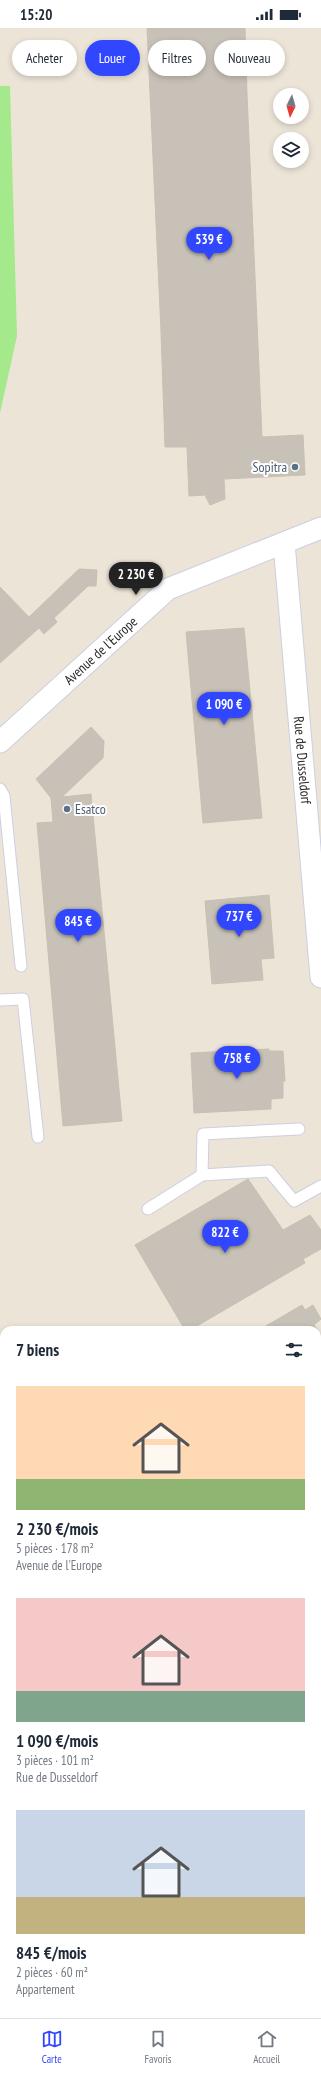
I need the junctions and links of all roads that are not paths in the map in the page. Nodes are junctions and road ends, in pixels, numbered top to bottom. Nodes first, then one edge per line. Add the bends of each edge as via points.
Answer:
1 (321, 528) edge
2 (284, 543) junction
3 (0, 742) edge
4 (0, 789) edge
5 (21, 966) dead end
6 (321, 977) edge
7 (0, 1000) edge
8 (299, 1129) dead end
9 (38, 1137) dead end
10 (202, 1175) junction
11 (321, 1186) edge
12 (148, 1209) dead end

1 - 2 street, Avenue de l'Europe
2 - 3 street, Avenue de l'Europe via 168,589
2 - 6 street, Rue de Dusseldorf
4 - 5 lane via 4,796
7 - 9 lane via 23,998
8 - 10 lane via 203,1134
10 - 11 lane via 269,1172 294,1201
10 - 12 lane

